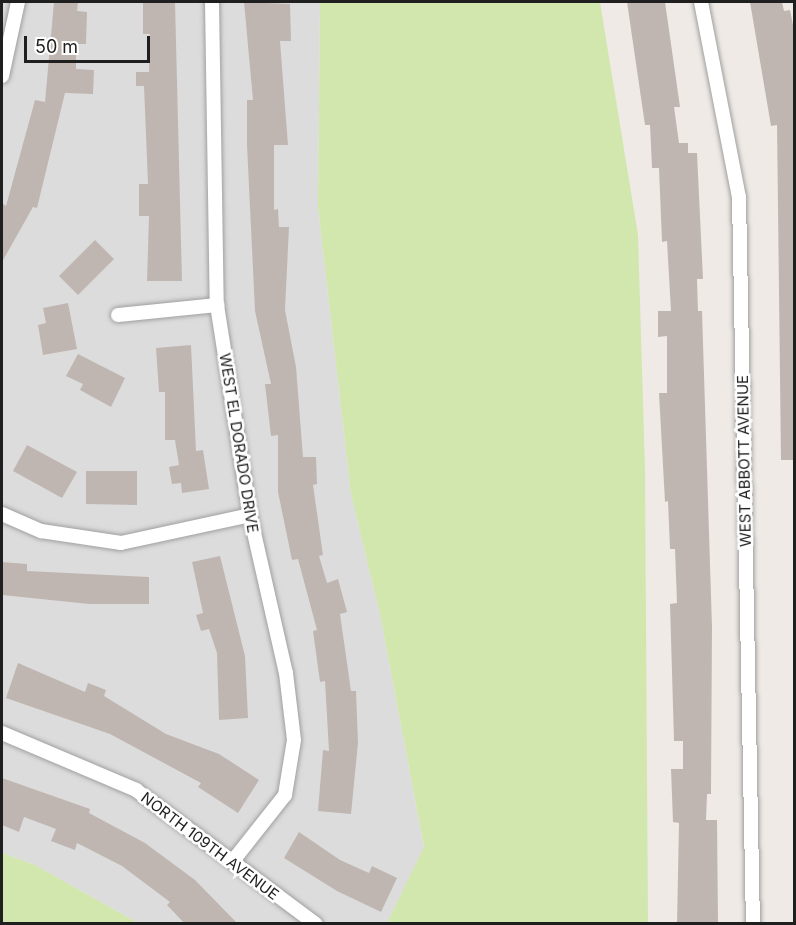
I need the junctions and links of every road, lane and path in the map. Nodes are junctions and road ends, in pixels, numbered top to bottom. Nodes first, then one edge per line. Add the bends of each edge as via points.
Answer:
1 (18, 2) edge
2 (212, 2) edge
3 (701, 2) edge
4 (2, 76) edge
5 (217, 305) junction
6 (118, 315) dead end
7 (2, 514) edge
8 (250, 515) junction
9 (2, 733) edge
10 (232, 862) junction
11 (316, 924) edge
12 (753, 924) edge

1 - 4 street
2 - 5 street, WEST EL DORADO DRIVE
3 - 12 street, WEST ABBOTT AVENUE via 739,197
5 - 6 street
5 - 8 street, WEST EL DORADO DRIVE
7 - 8 street via 41,531 121,543
8 - 10 street, WEST EL DORADO DRIVE via 286,673 294,740 285,795
9 - 10 street, NORTH 109TH AVENUE via 136,790
10 - 11 street, NORTH 109TH AVENUE

